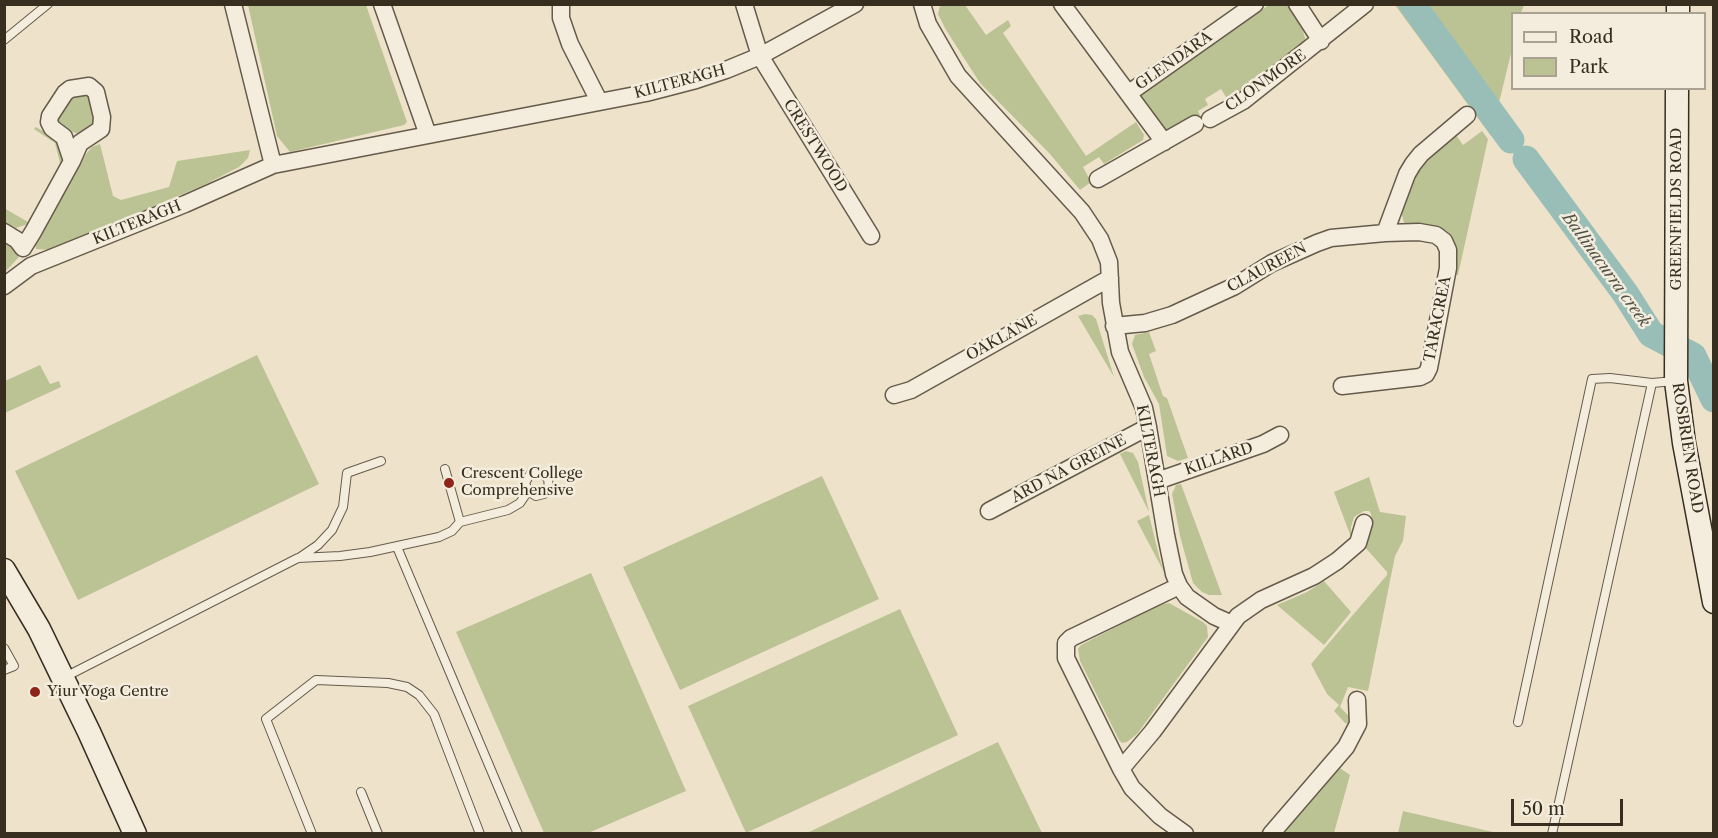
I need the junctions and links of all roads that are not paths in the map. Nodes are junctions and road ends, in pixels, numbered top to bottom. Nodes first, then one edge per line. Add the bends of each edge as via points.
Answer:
1 (48, 4) edge
2 (233, 4) edge
3 (382, 4) edge
4 (561, 4) edge
5 (744, 4) edge
6 (855, 4) edge
7 (922, 4) edge
8 (1062, 4) edge
9 (1255, 4) edge
10 (1297, 4) edge
11 (1365, 4) edge
12 (4, 40) edge
13 (1321, 41) junction
14 (759, 56) junction
15 (1677, 90) edge
16 (1129, 93) junction
17 (599, 101) junction
18 (1467, 116) dead end
19 (428, 135) junction
20 (1164, 141) junction
21 (72, 161) dead end
22 (273, 165) junction
23 (1098, 179) dead end
24 (4, 232) edge
25 (1385, 233) junction
26 (871, 236) dead end
27 (23, 249) junction
28 (31, 266) junction
29 (1110, 278) junction
30 (4, 286) edge
31 (1114, 326) junction
32 (1677, 329) joint
33 (1676, 381) junction
34 (1652, 383) junction
35 (1342, 386) dead end
36 (894, 395) dead end
37 (1148, 427) junction
38 (1280, 435) dead end
39 (381, 461) dead end
40 (445, 469) dead end
41 (1157, 481) junction
42 (528, 491) dead end
43 (988, 511) dead end
44 (460, 522) junction
45 (1364, 523) dead end
46 (397, 547) junction
47 (298, 558) junction
48 (4, 570) edge
49 (1179, 586) junction
50 (1713, 602) edge
51 (1232, 624) junction
52 (4, 648) edge
53 (4, 670) edge
54 (64, 678) junction
55 (1357, 700) dead end
56 (1518, 722) dead end
57 (1121, 769) junction
58 (361, 792) dead end
59 (135, 834) edge
60 (312, 834) edge
61 (378, 834) edge
62 (480, 834) edge
63 (518, 834) edge
64 (1185, 834) edge
65 (1271, 834) edge
66 (1552, 834) edge

1 - 12 lane
2 - 22 street
3 - 19 street
4 - 17 street via 561,18 570,44
5 - 14 street
6 - 14 street, KILTERAGH
7 - 29 street, KILTERAGH via 928,24 958,76 1095,230 1107,255
8 - 16 street, GLENDARA
9 - 16 street, GLENDARA
10 - 13 street, CLONMORE
11 - 13 street, CLONMORE
13 - 20 street, CLONMORE via 1242,101
14 - 17 street, KILTERAGH via 696,80
14 - 26 street, CRESTWOOD
15 - 32 street, GREENFIELDS ROAD
16 - 20 street, GLENDARA
17 - 19 street, KILTERAGH
18 - 25 street via 1413,164
19 - 22 street, KILTERAGH
20 - 23 street
21 - 27 street
22 - 28 street, KILTERAGH
24 - 27 street
25 - 31 street, CLAUREEN via 1331,238 1272,263 1235,286 1172,315
25 - 35 street, TARACREA via 1436,235 1448,250 1429,368 1420,377
27 - 28 street
28 - 30 street, KILTERAGH
29 - 31 street, KILTERAGH
29 - 36 street, OAKLANE via 911,390
31 - 37 street, KILTERAGH
32 - 33 street, ROSBRIEN ROAD
33 - 34 lane
33 - 50 street, ROSBRIEN ROAD
34 - 56 lane via 1592,379
34 - 66 lane
37 - 41 street, KILTERAGH
37 - 43 street, ARD NA GREINE
38 - 41 street, KILLARD
39 - 47 lane via 347,473 343,507 332,530
40 - 44 lane
41 - 49 street, KILTERAGH
42 - 44 lane via 520,503 508,510
44 - 46 lane via 439,537
45 - 51 street via 1358,543 1336,561 1314,576 1261,600
46 - 47 lane
46 - 63 lane
47 - 54 lane
48 - 54 street via 13,595
49 - 51 street via 1198,606
49 - 57 street via 1066,643 1066,658
51 - 57 street
52 - 53 lane via 14,666
54 - 59 street
55 - 65 street via 1358,724 1346,747
57 - 64 street via 1132,788
58 - 61 lane
60 - 62 lane via 266,719 316,680 388,683 407,687 419,695 434,714

